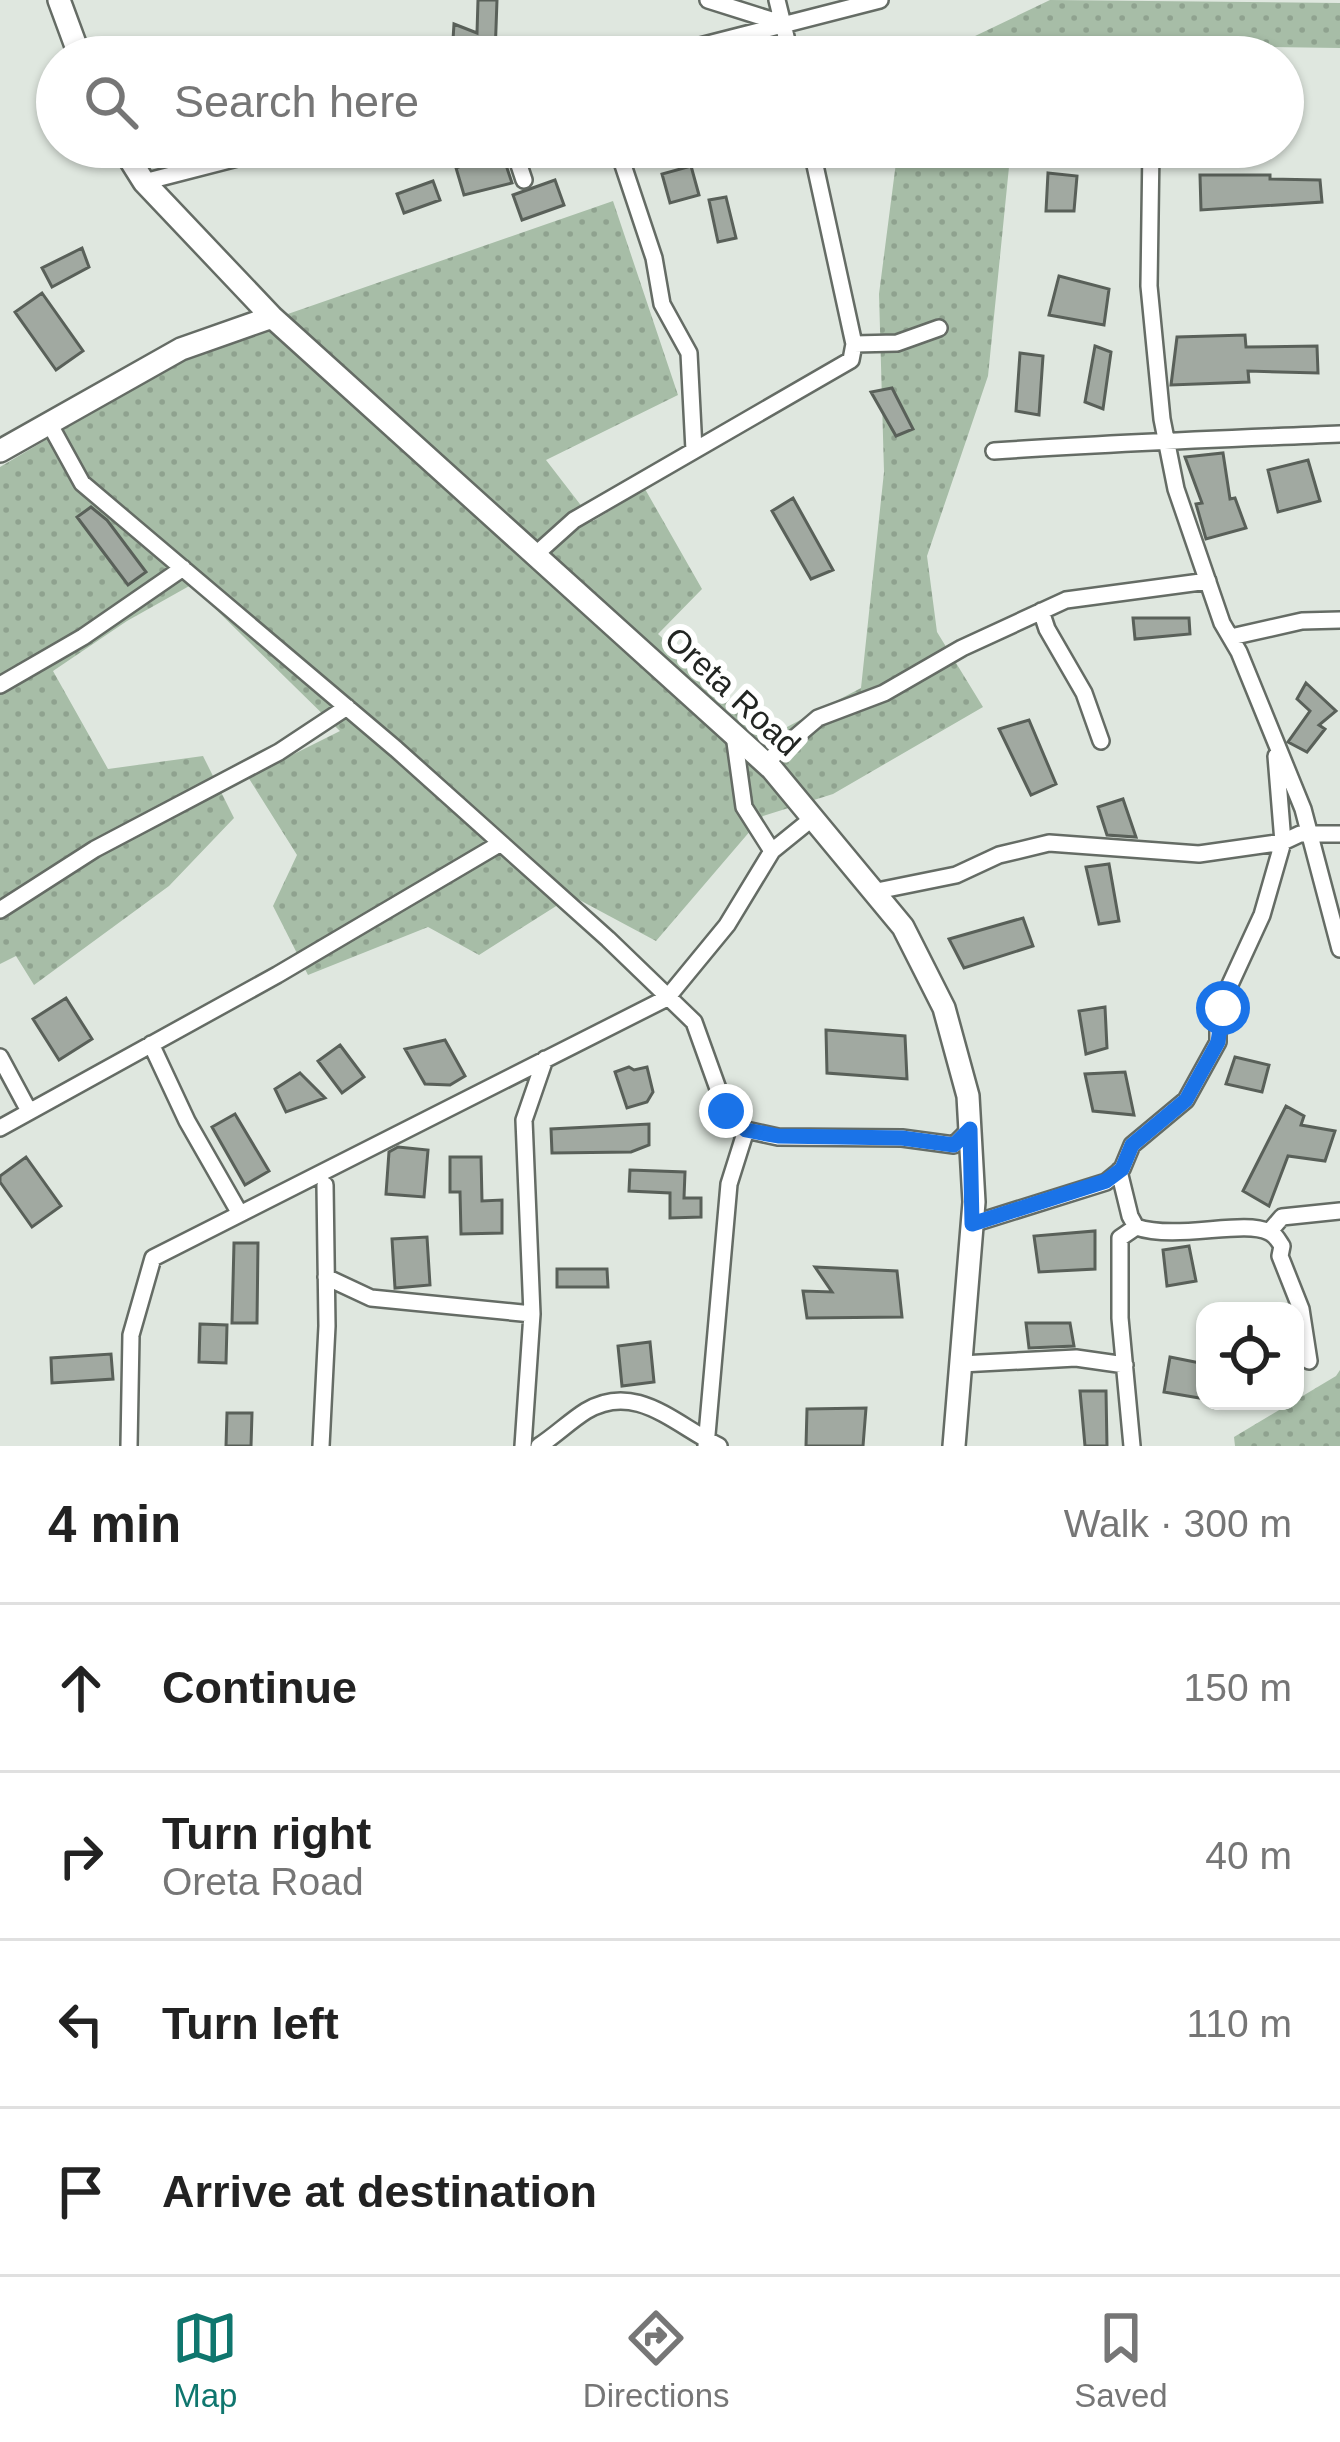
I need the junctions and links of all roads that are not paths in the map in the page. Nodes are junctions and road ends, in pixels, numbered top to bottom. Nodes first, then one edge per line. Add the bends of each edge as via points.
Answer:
1 (59, 0) edge
2 (708, 0) edge
3 (777, 0) edge
4 (880, 0) edge
5 (843, 4) edge
6 (784, 24) junction
7 (72, 36) edge
8 (738, 36) edge
9 (787, 36) edge
10 (135, 168) edge
11 (198, 168) edge
12 (519, 168) edge
13 (624, 168) edge
14 (816, 168) edge
15 (1151, 168) edge
16 (524, 181) dead end
17 (143, 182) junction
18 (272, 317) junction
19 (939, 328) dead end
20 (854, 344) junction
21 (49, 423) junction
22 (1340, 434) edge
23 (1164, 439) junction
24 (694, 450) junction
25 (0, 451) edge
26 (994, 452) dead end
27 (535, 555) junction
28 (183, 568) junction
29 (1208, 581) junction
30 (1041, 611) junction
31 (1340, 620) edge
32 (1231, 637) junction
33 (0, 685) edge
34 (347, 707) junction
35 (734, 735) junction
36 (1101, 741) dead end
37 (1274, 742) junction
38 (765, 764) junction
39 (814, 818) junction
40 (1310, 833) junction
41 (1340, 834) edge
42 (1283, 842) junction
43 (501, 843) junction
44 (772, 851) junction
45 (877, 891) junction
46 (0, 910) edge
47 (1340, 949) edge
48 (668, 998) junction
49 (151, 1044) junction
50 (0, 1058) edge
51 (545, 1059) junction
52 (29, 1111) junction
53 (0, 1128) edge
54 (970, 1129) junction
55 (746, 1130) junction
56 (1119, 1172) junction
57 (325, 1185) dead end
58 (1340, 1211) edge
59 (239, 1212) junction
60 (972, 1224) junction
61 (1136, 1227) junction
62 (1269, 1232) junction
63 (326, 1277) junction
64 (532, 1314) junction
65 (1309, 1361) dead end
66 (961, 1364) junction
67 (1125, 1365) junction
68 (710, 1444) edge
69 (129, 1446) edge
70 (321, 1446) edge
71 (523, 1446) edge
72 (539, 1446) edge
73 (954, 1446) edge
74 (1132, 1446) edge

1 - 7 street
2 - 6 street
3 - 6 street
4 - 5 street
5 - 6 street
6 - 8 street
6 - 9 street
10 - 17 street, Oreta Road
11 - 17 street
12 - 16 street
13 - 24 street via 662,304 689,353
14 - 20 street
15 - 23 street via 1150,286
17 - 18 street, Oreta Road
18 - 21 street via 181,349
18 - 27 street, Oreta Road
19 - 20 street via 897,343
20 - 24 street via 845,365
21 - 25 street
21 - 28 street via 82,483
22 - 23 street
23 - 26 street
23 - 29 street
24 - 27 street via 574,520
27 - 35 street, Oreta Road
28 - 33 street
28 - 34 street
29 - 30 street via 1074,598
29 - 32 street
30 - 36 street
30 - 38 street via 884,693 818,718
31 - 32 street
32 - 37 street
34 - 43 street
34 - 46 street
35 - 38 street, Oreta Road
35 - 44 street via 744,807
37 - 40 street
37 - 42 street
38 - 39 street, Oreta Road
39 - 44 street
39 - 45 street, Oreta Road
40 - 41 street
40 - 42 street
40 - 47 street
42 - 45 street via 1199,854 1049,843
42 - 56 street via 1227,992 1218,1042 1186,1100 1132,1145
43 - 48 street
43 - 49 street
44 - 48 street via 727,925
45 - 54 street, Oreta Road via 944,1008
48 - 51 street
48 - 55 street via 694,1022 726,1111
49 - 52 street
49 - 59 street
50 - 52 street
51 - 59 street
51 - 64 street via 524,1120
52 - 53 street
54 - 55 street via 954,1145
54 - 60 street, Oreta Road
55 - 68 street via 729,1184
56 - 60 street
56 - 61 street
57 - 63 street
58 - 62 street via 1282,1217
59 - 69 street via 153,1258 131,1335
60 - 66 street, Oreta Road
61 - 62 street
61 - 67 street via 1120,1238
62 - 65 street via 1282,1246
63 - 64 street via 370,1298
63 - 70 street
64 - 71 street
66 - 67 street via 1076,1358
66 - 73 street, Oreta Road
67 - 74 street
68 - 72 street via 625,1399 587,1411

